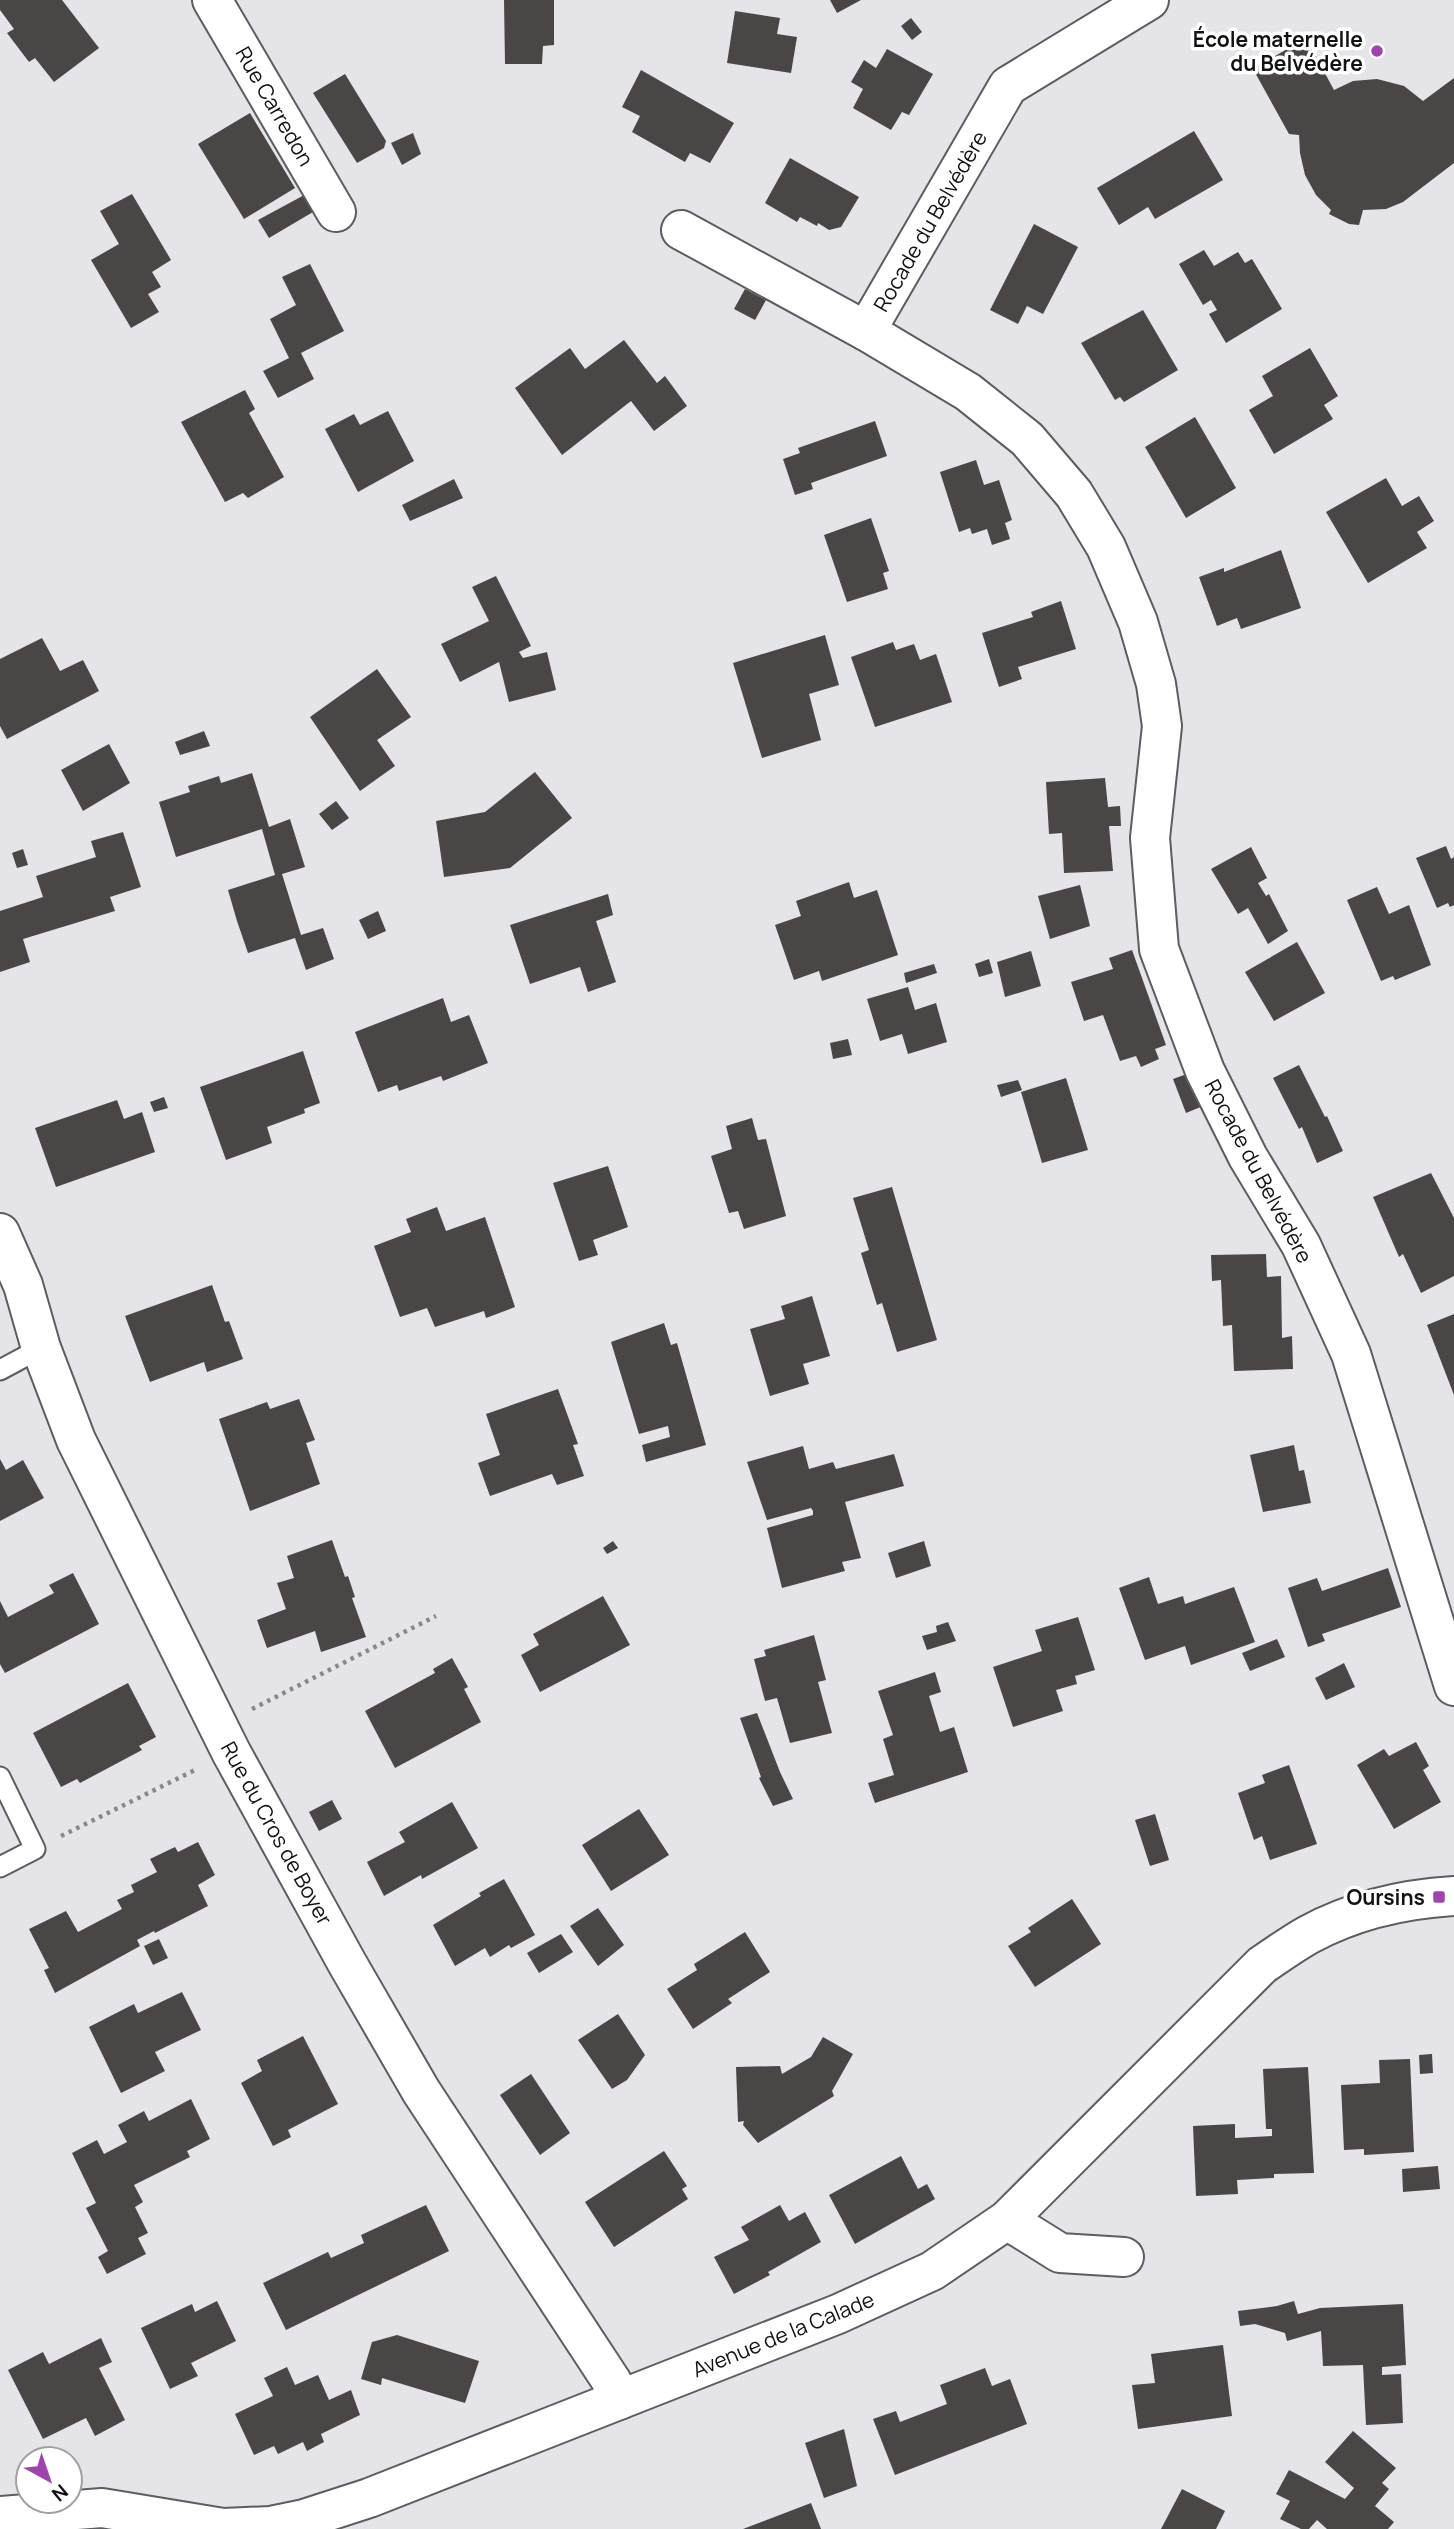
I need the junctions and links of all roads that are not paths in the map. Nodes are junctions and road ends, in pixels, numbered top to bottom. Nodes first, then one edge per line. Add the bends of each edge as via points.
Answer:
1 (212, 0) edge
2 (1149, 0) edge
3 (337, 212) dead end
4 (681, 230) dead end
5 (866, 331) junction
6 (0, 1233) edge
7 (41, 1348) junction
8 (0, 1370) edge
9 (1454, 1686) edge
10 (0, 1777) edge
11 (0, 1867) edge
12 (1454, 1896) edge
13 (1007, 2220) junction
14 (1124, 2257) dead end
15 (618, 2400) junction
16 (0, 2516) edge

1 - 3 street, Rue Carredon
2 - 5 street, Rocade du Belvédère via 1008,86
4 - 5 street
5 - 9 street, Rocade du Belvédère via 968,392 1027,439 1074,494 1106,547 1138,622 1156,684 1162,726 1150,838 1159,949 1205,1071 1248,1157 1301,1245 1351,1354
6 - 7 street, Rue du Cros de Boyer via 23,1285
7 - 8 lane
7 - 15 street, Rue du Cros de Boyer via 76,1440 225,1739 347,1963 421,2091 612,2382
10 - 11 lane via 35,1849
12 - 13 street, Avenue de la Calade via 1394,1904 1353,1916 1308,1935 1262,1965
13 - 14 street via 1060,2253
13 - 15 street, Avenue de la Calade via 932,2271 838,2314
15 - 16 street, Avenue de la Calade via 369,2498 270,2526 223,2528 102,2508

